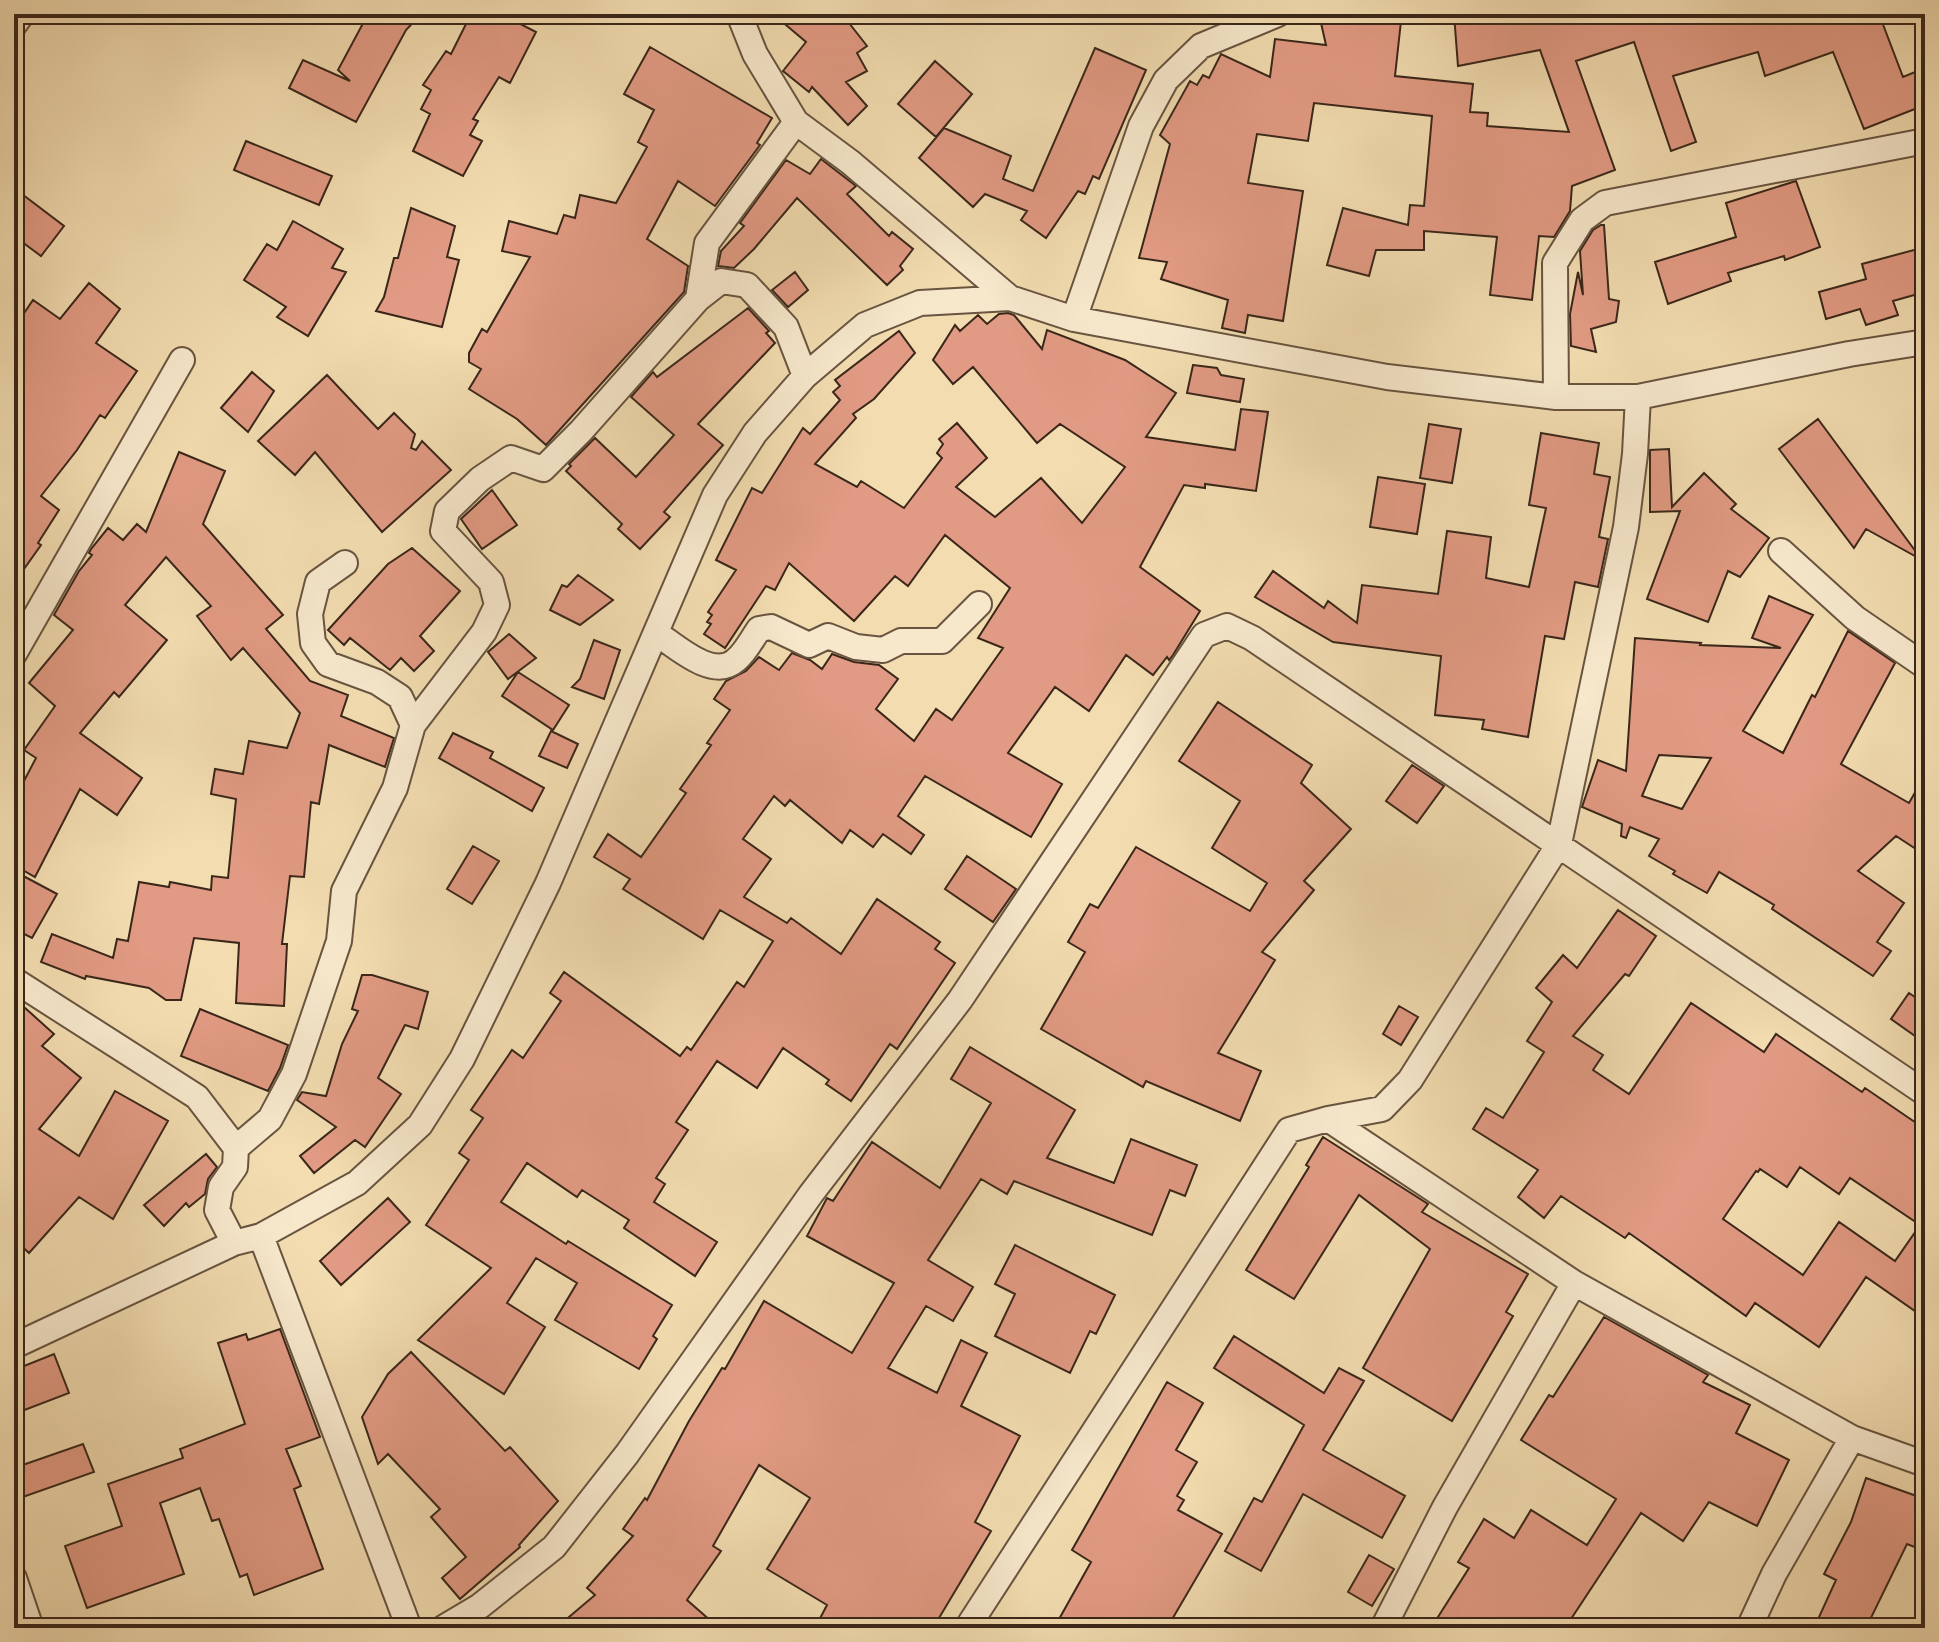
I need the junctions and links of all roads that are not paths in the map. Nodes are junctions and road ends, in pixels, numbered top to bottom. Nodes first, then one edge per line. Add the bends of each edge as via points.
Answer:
1 (22, 14) edge
2 (739, 14) edge
3 (1278, 14) edge
4 (14, 25) edge
5 (796, 122) junction
6 (1925, 141) edge
7 (1010, 298) junction
8 (698, 299) junction
9 (1074, 319) junction
10 (1925, 342) edge
11 (182, 360) dead end
12 (805, 376) junction
13 (1556, 397) junction
14 (1638, 397) junction
15 (1781, 551) dead end
16 (345, 563) dead end
17 (979, 604) dead end
18 (656, 633) junction
19 (14, 654) edge
20 (1925, 666) edge
21 (413, 725) junction
22 (1559, 844) junction
23 (14, 980) edge
24 (1925, 1093) edge
25 (1328, 1119) junction
26 (236, 1148) junction
27 (261, 1236) junction
28 (234, 1243) junction
29 (1574, 1283) junction
30 (14, 1346) edge
31 (1852, 1438) junction
32 (1925, 1464) edge
33 (14, 1578) edge
34 (31, 1628) edge
35 (409, 1628) edge
36 (443, 1628) edge
37 (967, 1628) edge
38 (1383, 1628) edge
39 (1749, 1628) edge

1 - 4 street
2 - 5 street via 755,54
3 - 9 street via 1201,46 1166,80 1141,126
5 - 7 street
5 - 8 street via 707,243
6 - 13 street via 1605,203 1582,220 1555,263
7 - 9 street
7 - 12 street via 920,303 865,325
8 - 12 street via 721,281 747,285 786,327
8 - 21 street via 543,469 511,458 447,511 443,531 491,582 497,605 484,632
9 - 13 street via 1387,377
10 - 14 street
11 - 19 street
12 - 18 street via 755,433 715,495
13 - 14 street
14 - 22 street via 1626,527
15 - 20 street via 1855,618
16 - 21 street via 318,582 310,614 313,643 328,664 377,682 400,697
17 - 18 street via 942,641 901,641 883,650 828,636 809,645 771,627 759,629 735,661 721,668 705,664
18 - 27 street via 548,883 462,1059 420,1125 357,1183
21 - 26 street via 395,788 344,891 339,941 294,1074 270,1119
22 - 24 street
22 - 25 street via 1410,1080 1382,1109
22 - 36 street via 1252,638 1227,626 1204,635 960,1000 811,1194 627,1454 554,1547 480,1606
23 - 26 street via 197,1097
25 - 29 street
25 - 37 street via 1289,1130
26 - 28 street via 235,1167 221,1187 217,1210
27 - 28 street
27 - 35 street
28 - 30 street
29 - 31 street
29 - 38 street via 1445,1507
31 - 32 street
31 - 39 street
33 - 34 street

